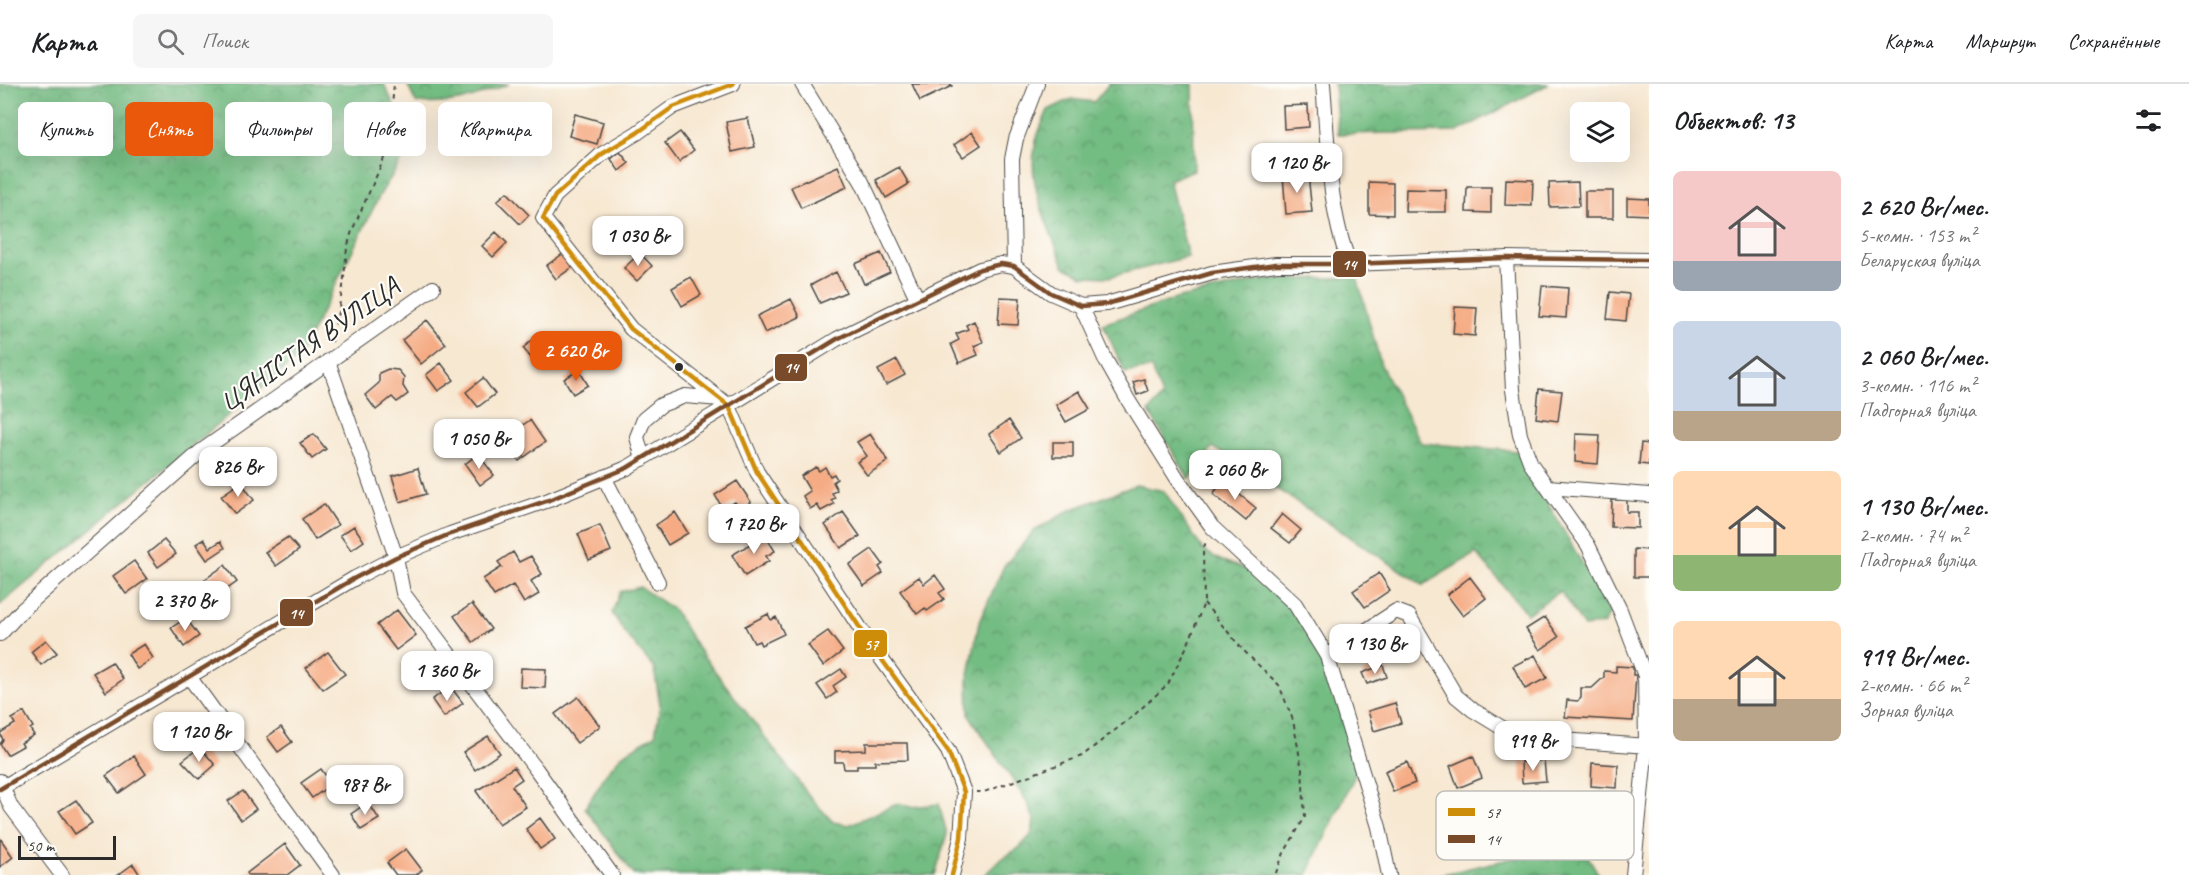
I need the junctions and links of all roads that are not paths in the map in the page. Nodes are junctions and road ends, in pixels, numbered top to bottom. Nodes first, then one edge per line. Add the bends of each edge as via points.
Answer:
1 (733, 84) edge
2 (802, 84) edge
3 (1037, 84) edge
4 (1323, 84) edge
5 (1506, 258) junction
6 (1649, 260) edge
7 (1350, 264) junction
8 (1020, 270) junction
9 (433, 288) dead end
10 (917, 298) junction
11 (1081, 306) junction
12 (328, 361) junction
13 (724, 403) junction
14 (643, 459) junction
15 (604, 477) junction
16 (1548, 488) junction
17 (1649, 495) edge
18 (396, 557) junction
19 (657, 582) dead end
20 (0, 634) edge
21 (1327, 656) junction
22 (190, 678) junction
23 (1648, 746) edge
24 (1, 786) edge
25 (62, 875) edge
26 (333, 875) edge
27 (612, 875) edge
28 (952, 875) edge
29 (1389, 875) edge
30 (1633, 875) edge

1 - 13 street via 673,107 602,154 555,196 543,218 631,329
2 - 10 street via 862,182
3 - 8 street via 1012,159
4 - 7 street via 1341,244
5 - 6 street
5 - 7 street
5 - 16 street via 1513,390 1520,435 1531,464
7 - 11 street via 1276,264 1212,273 1107,304
8 - 10 street via 1000,264 980,269
8 - 11 street via 1051,293
9 - 12 street, ЦЯНІСТАЯ ВУЛІЦА
10 - 13 street
11 - 21 street via 1106,361 1177,478 1212,527 1294,604
12 - 18 street
12 - 20 street, ЦЯНІСТАЯ ВУЛІЦА via 200,452
13 - 14 street
13 - 14 street via 685,396 661,405 644,419 637,436
13 - 28 street via 757,472 872,646 948,751 964,792 961,838
14 - 15 street
15 - 18 street
15 - 19 street
16 - 17 street
16 - 23 street via 1588,545 1620,610 1645,676
18 - 22 street
18 - 27 street via 403,593
21 - 23 street via 1396,611 1409,616 1456,696 1517,737
21 - 29 street via 1379,827
22 - 24 street
22 - 26 street
23 - 30 street
24 - 25 street via 11,807

